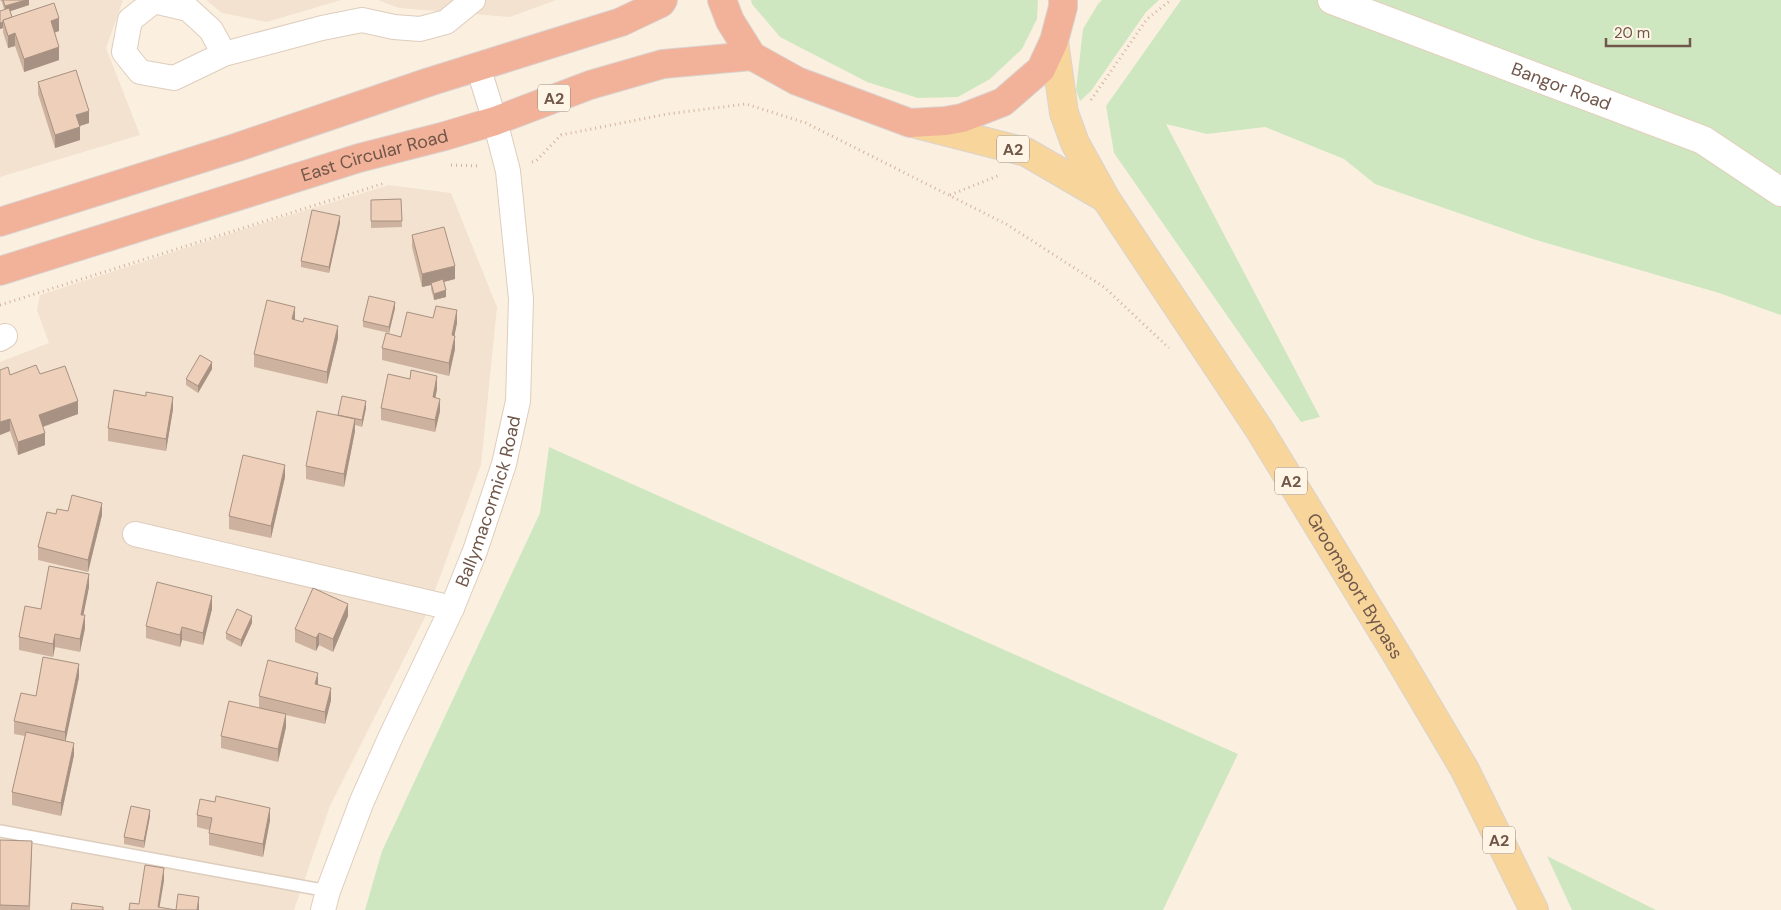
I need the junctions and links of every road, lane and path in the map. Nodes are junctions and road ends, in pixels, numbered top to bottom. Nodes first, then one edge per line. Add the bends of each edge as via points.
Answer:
1 (473, 0) edge
2 (664, 0) edge
3 (722, 0) edge
4 (1171, 0) edge
5 (1332, 0) edge
6 (1066, 2) edge
7 (1054, 41) junction
8 (224, 54) dead end
9 (752, 56) junction
10 (478, 67) junction
11 (1064, 113) junction
12 (495, 121) junction
13 (910, 123) junction
14 (448, 165) dead end
15 (508, 171) junction
16 (1006, 172) dead end
17 (393, 180) dead end
18 (1781, 192) edge
19 (949, 195) junction
20 (1106, 199) junction
21 (0, 222) edge
22 (0, 271) edge
23 (0, 305) edge
24 (1175, 353) dead end
25 (135, 534) dead end
26 (452, 608) junction
27 (0, 831) edge
28 (325, 900) edge
29 (1534, 910) edge

1 - 8 street via 446,22 420,29 362,20
2 - 10 highway via 621,22
3 - 9 highway, A2 via 730,21
4 - 11 path via 1147,19 1089,102
5 - 18 main road, Bangor Road via 1703,140
6 - 7 highway, A2
7 - 11 main road, Groomsport Bypass / A2
7 - 13 highway, A2 via 1041,69 1003,102 962,118
9 - 12 highway, East Circular Road / A2 via 663,64 590,85
9 - 13 highway, A2 via 797,81
10 - 12 street, Ballymacormick Road
10 - 21 highway
11 - 20 main road, Groomsport Bypass / A2 via 1075,143
12 - 15 street, Ballymacormick Road
12 - 22 highway, East Circular Road / A2 via 359,158
13 - 20 main road, Groomsport Bypass / A2 via 1026,152
14 - 15 path
15 - 19 path via 536,161 561,135 667,114 746,104 806,122
15 - 26 street, Ballymacormick Road via 522,299 518,402 504,464
16 - 19 path
17 - 23 path
19 - 24 path via 1006,224 1104,288
20 - 29 main road, Groomsport Bypass / A2 via 1259,429 1392,646 1465,770
25 - 26 street
26 - 28 street, Ballymacormick Road via 362,801
27 - 28 lane

